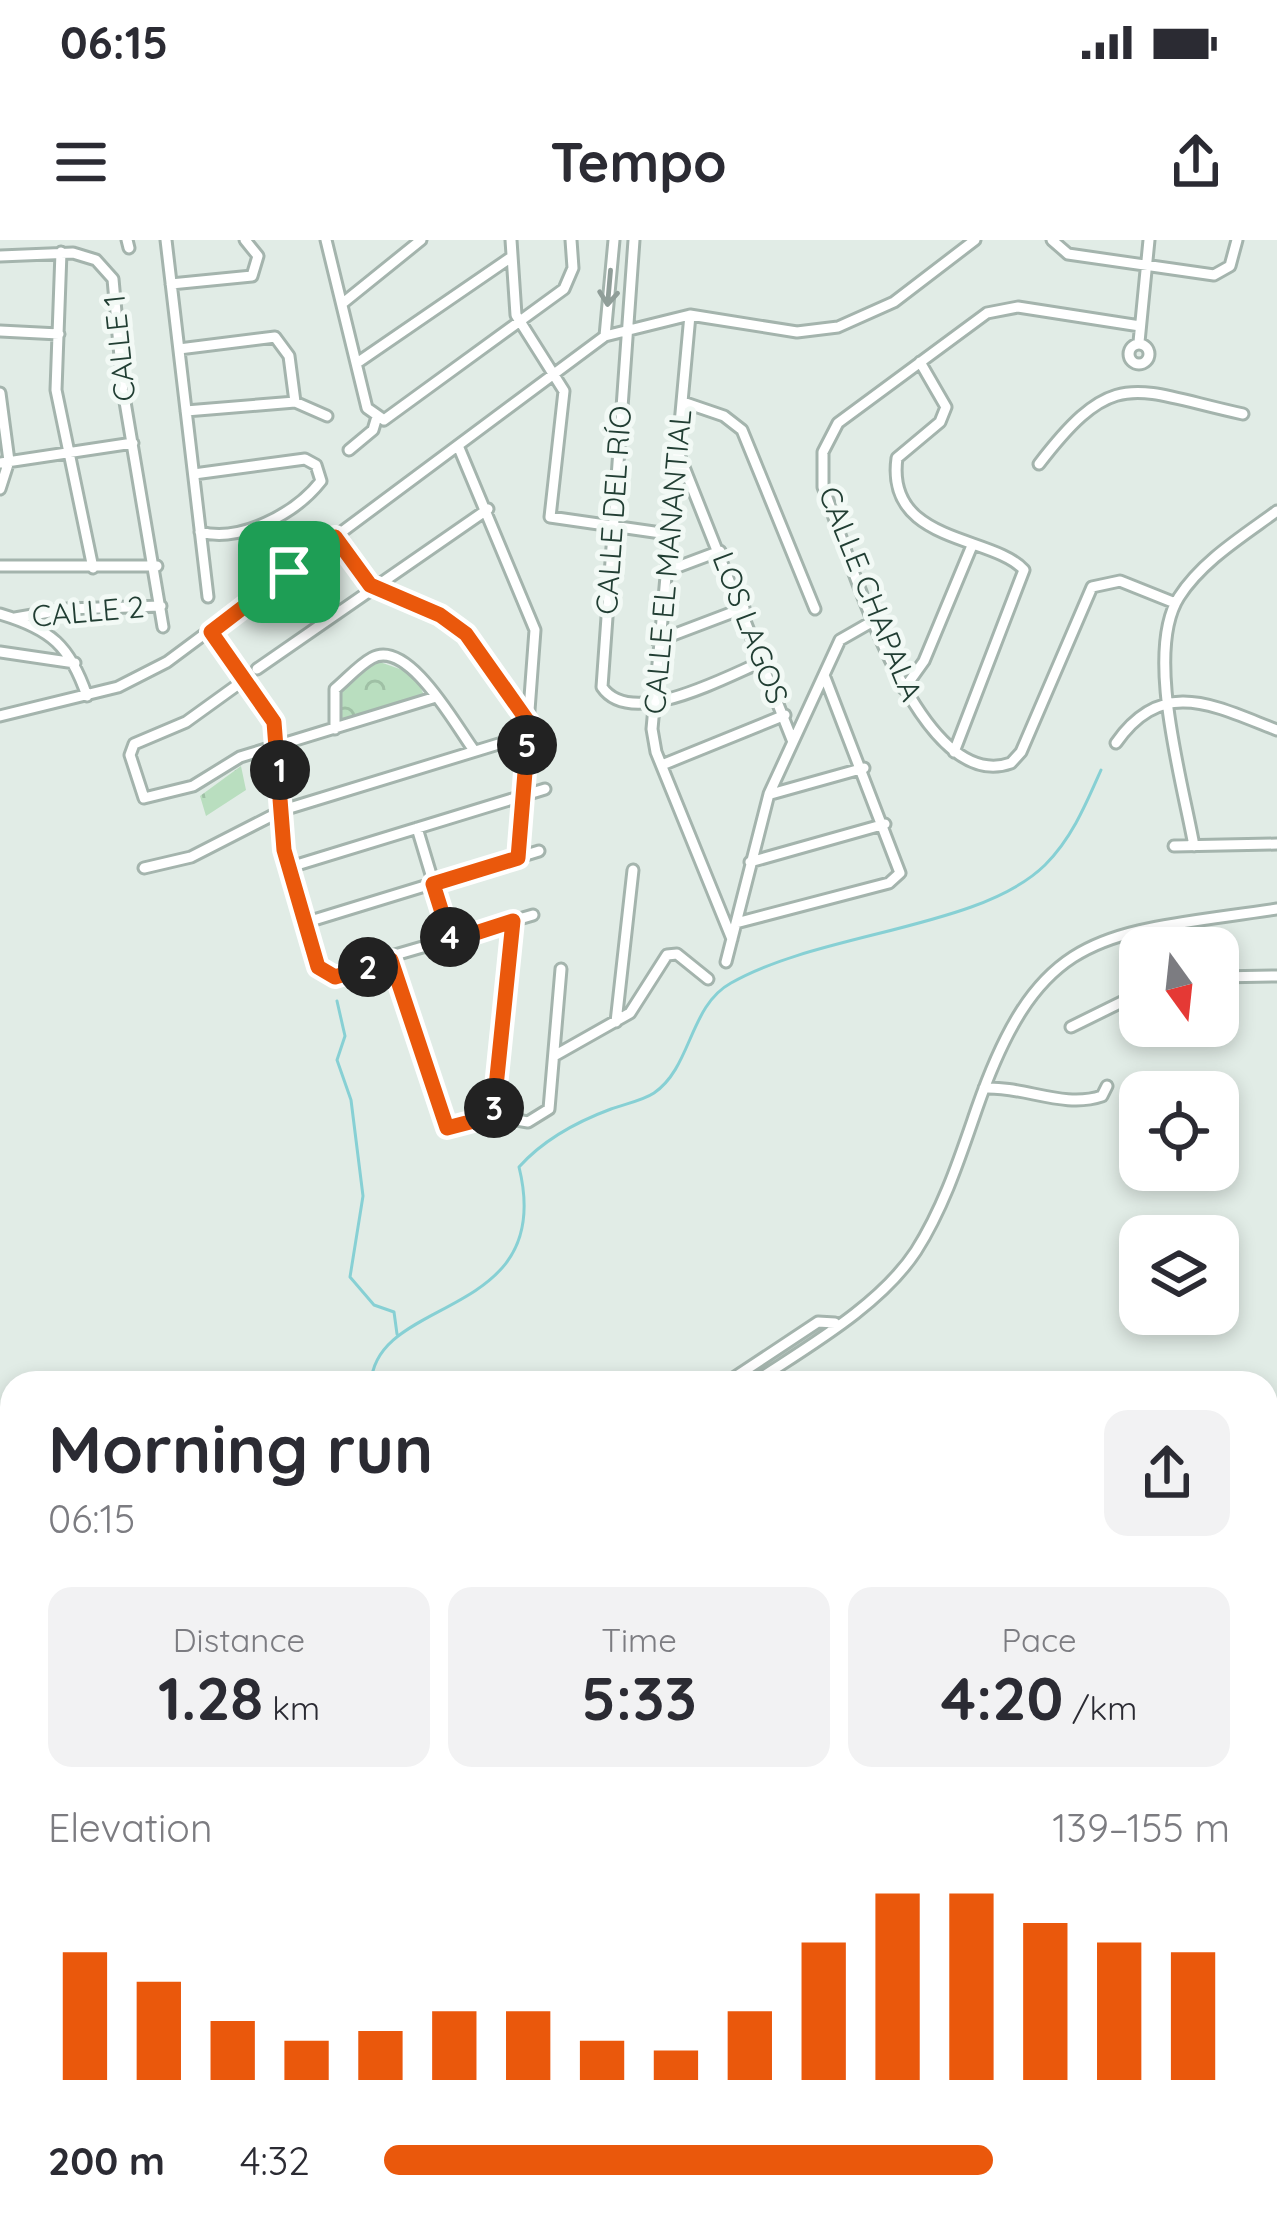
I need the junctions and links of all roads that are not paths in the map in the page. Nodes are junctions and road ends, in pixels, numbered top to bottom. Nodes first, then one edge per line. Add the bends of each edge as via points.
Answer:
1 (166, 240) edge
2 (245, 240) edge
3 (326, 240) edge
4 (422, 240) edge
5 (511, 240) edge
6 (571, 240) edge
7 (614, 240) edge
8 (634, 240) edge
9 (975, 240) edge
10 (1052, 240) edge
11 (1149, 240) edge
12 (1237, 240) edge
13 (61, 252) junction
14 (0, 256) edge
15 (509, 258) junction
16 (1146, 266) junction
17 (171, 284) junction
18 (343, 303) junction
19 (690, 314) junction
20 (520, 324) junction
21 (628, 326) junction
22 (1140, 326) junction
23 (0, 331) edge
24 (58, 334) junction
25 (605, 336) junction
26 (178, 349) junction
27 (920, 362) junction
28 (357, 363) junction
29 (557, 375) junction
30 (1136, 390) junction
31 (0, 393) edge
32 (295, 402) junction
33 (683, 403) junction
34 (186, 411) junction
35 (1243, 414) dead end
36 (327, 416) dead end
37 (380, 420) junction
38 (133, 443) junction
39 (458, 448) junction
40 (677, 449) junction
41 (350, 450) dead end
42 (70, 454) junction
43 (4, 462) edge
44 (1039, 464) dead end
45 (194, 474) junction
46 (0, 489) edge
47 (488, 509) junction
48 (1277, 511) edge
49 (612, 529) junction
50 (200, 532) junction
51 (668, 534) junction
52 (335, 537) junction
53 (970, 548) junction
54 (720, 551) junction
55 (0, 566) edge
56 (157, 566) junction
57 (93, 568) junction
58 (664, 572) junction
59 (370, 585) junction
60 (208, 597) dead end
61 (1175, 603) junction
62 (161, 606) junction
63 (744, 608) junction
64 (815, 609) dead end
65 (0, 614) edge
66 (15, 618) junction
67 (874, 620) junction
68 (163, 626) dead end
69 (211, 632) junction
70 (657, 641) junction
71 (0, 652) edge
72 (764, 661) junction
73 (75, 663) junction
74 (256, 669) dead end
75 (824, 675) junction
76 (247, 678) junction
77 (904, 689) junction
78 (86, 696) junction
79 (436, 697) junction
80 (1169, 701) junction
81 (653, 706) junction
82 (784, 715) junction
83 (0, 716) edge
84 (335, 729) junction
85 (529, 729) junction
86 (1277, 730) edge
87 (793, 742) junction
88 (1116, 743) dead end
89 (279, 745) junction
90 (473, 749) junction
91 (954, 752) junction
92 (662, 765) junction
93 (864, 768) junction
94 (544, 789) dead end
95 (769, 794) junction
96 (522, 796) junction
97 (283, 810) junction
98 (885, 824) junction
99 (417, 828) junction
100 (1277, 844) edge
101 (1174, 846) dead end
102 (1194, 846) junction
103 (539, 851) dead end
104 (518, 858) junction
105 (751, 862) junction
106 (144, 868) dead end
107 (287, 868) junction
108 (632, 870) dead end
109 (433, 884) junction
110 (1277, 909) edge
111 (533, 915) dead end
112 (513, 921) junction
113 (304, 923) junction
114 (736, 923) junction
115 (732, 939) junction
116 (451, 941) junction
117 (391, 960) junction
118 (725, 962) dead end
119 (561, 969) dead end
120 (1277, 976) edge
121 (1239, 977) edge
122 (708, 979) dead end
123 (1119, 1003) edge
124 (616, 1022) junction
125 (1071, 1027) dead end
126 (554, 1056) junction
127 (1107, 1086) dead end
128 (984, 1088) junction
129 (493, 1116) junction
130 (836, 1323) junction
131 (744, 1371) edge
132 (770, 1371) edge

1 - 17 street
2 - 17 street via 258,256 252,276
3 - 18 street
4 - 18 street
5 - 15 street
6 - 20 street via 569,281
7 -> 25 street
8 - 21 street, CALLE DEL RÍO
9 - 19 street via 894,302 838,327 797,332
10 - 16 street via 1068,254
11 - 16 street
12 - 16 street via 1223,273
13 - 14 street
13 - 24 street
13 - 38 street, CALLE 1 via 96,260 116,286
15 - 20 street
15 - 28 street
16 - 22 street
17 - 26 street
18 - 28 street
19 - 21 street
19 - 33 street, CALLE EL MANANTIAL
20 - 29 street
20 - 37 street
21 - 25 street
21 - 49 street, CALLE DEL RÍO
22 - 27 street, CALLE CHAPALA via 1004,308
22 - 30 street via 1148,355 1138,362
23 - 24 street
24 - 42 street via 56,391
25 - 29 street
26 - 32 street via 275,337 289,356
26 - 34 street
27 - 53 street via 946,407 940,422 897,458 898,480 914,514
27 - 67 street, CALLE CHAPALA via 849,411 823,452 823,487
28 - 37 street via 368,408
29 - 39 street
29 - 49 street via 565,404 550,517
30 - 35 street
30 - 44 street via 1091,403
31 - 43 street
32 - 34 street
32 - 36 street
33 - 40 street, CALLE EL MANANTIAL
33 - 64 street via 742,430
34 - 45 street
37 - 41 street
38 - 42 street
38 - 56 street, CALLE 1
39 - 47 street
39 - 52 street
40 - 51 street, CALLE EL MANANTIAL
40 - 54 street, LOS LAGOS
42 - 43 street
42 - 57 street
43 - 46 street
45 - 50 street
45 - 50 street via 305,459 321,481 254,527
47 - 59 street
47 - 85 street via 535,630
48 - 61 street via 1208,564
49 - 51 street
49 - 81 street, CALLE DEL RÍO via 601,678 605,693
50 - 60 street
51 - 58 street, CALLE EL MANANTIAL
52 - 59 street
52 - 69 street
53 - 77 street
53 - 91 street via 1024,570
54 - 58 street
54 - 63 street, LOS LAGOS
55 - 57 street
56 - 57 street
56 - 62 street, CALLE 1
58 - 70 street, CALLE EL MANANTIAL
59 - 74 street
59 - 85 street via 457,625
61 - 80 street via 1165,658
61 - 91 street via 1120,580 1099,583 1012,763 986,767
62 - 66 street, CALLE 2
62 - 68 street, CALLE 1
63 - 70 street
63 - 72 street, LOS LAGOS
65 - 66 street
66 - 73 street via 48,631
67 - 75 street via 844,634
67 - 77 street, CALLE CHAPALA
69 - 76 street
69 - 78 street via 149,674
70 - 81 street, CALLE EL MANANTIAL
71 - 73 street
72 - 81 street
72 - 82 street, LOS LAGOS
73 - 78 street
75 - 87 street
75 - 93 street
76 - 89 street
76 - 89 street via 186,722 134,744 144,798 193,786
77 - 91 street, CALLE CHAPALA
78 - 83 street
79 - 84 street
79 - 84 street via 416,670 374,656 335,689
79 - 90 street
80 - 86 street via 1213,706
80 - 88 street via 1132,719
80 - 102 street
81 - 92 street, CALLE EL MANANTIAL
82 - 87 street, LOS LAGOS
82 - 92 street
84 - 89 street
85 - 90 street
85 - 96 street
87 - 95 street
89 - 97 street
90 - 97 street
92 - 115 street, CALLE EL MANANTIAL
93 - 95 street
93 - 98 street
94 - 96 street
95 - 105 street
96 - 99 street
96 - 104 street
97 - 106 street via 191,857
97 - 107 street
98 - 105 street
98 - 114 street via 898,878
99 - 107 street
99 - 109 street
100 - 102 street
101 - 102 street
103 - 104 street
104 - 109 street
105 - 114 street
107 - 113 street
108 - 124 street
109 - 113 street
109 - 116 street
110 - 128 street via 1144,929 1077,954 1023,1003
111 - 112 street
112 - 116 street
112 - 129 street
113 - 117 street via 326,975
114 - 115 street
115 - 118 street
116 - 117 street
117 - 129 street via 447,1128
119 - 126 street
120 - 121 street
122 - 124 street via 677,954 667,956
123 - 125 street
124 - 126 street
126 - 129 street via 544,1115 528,1122
127 - 128 street via 1102,1096 1074,1102
128 - 130 street via 950,1185 914,1255
130 - 131 street via 818,1322
130 - 132 street

